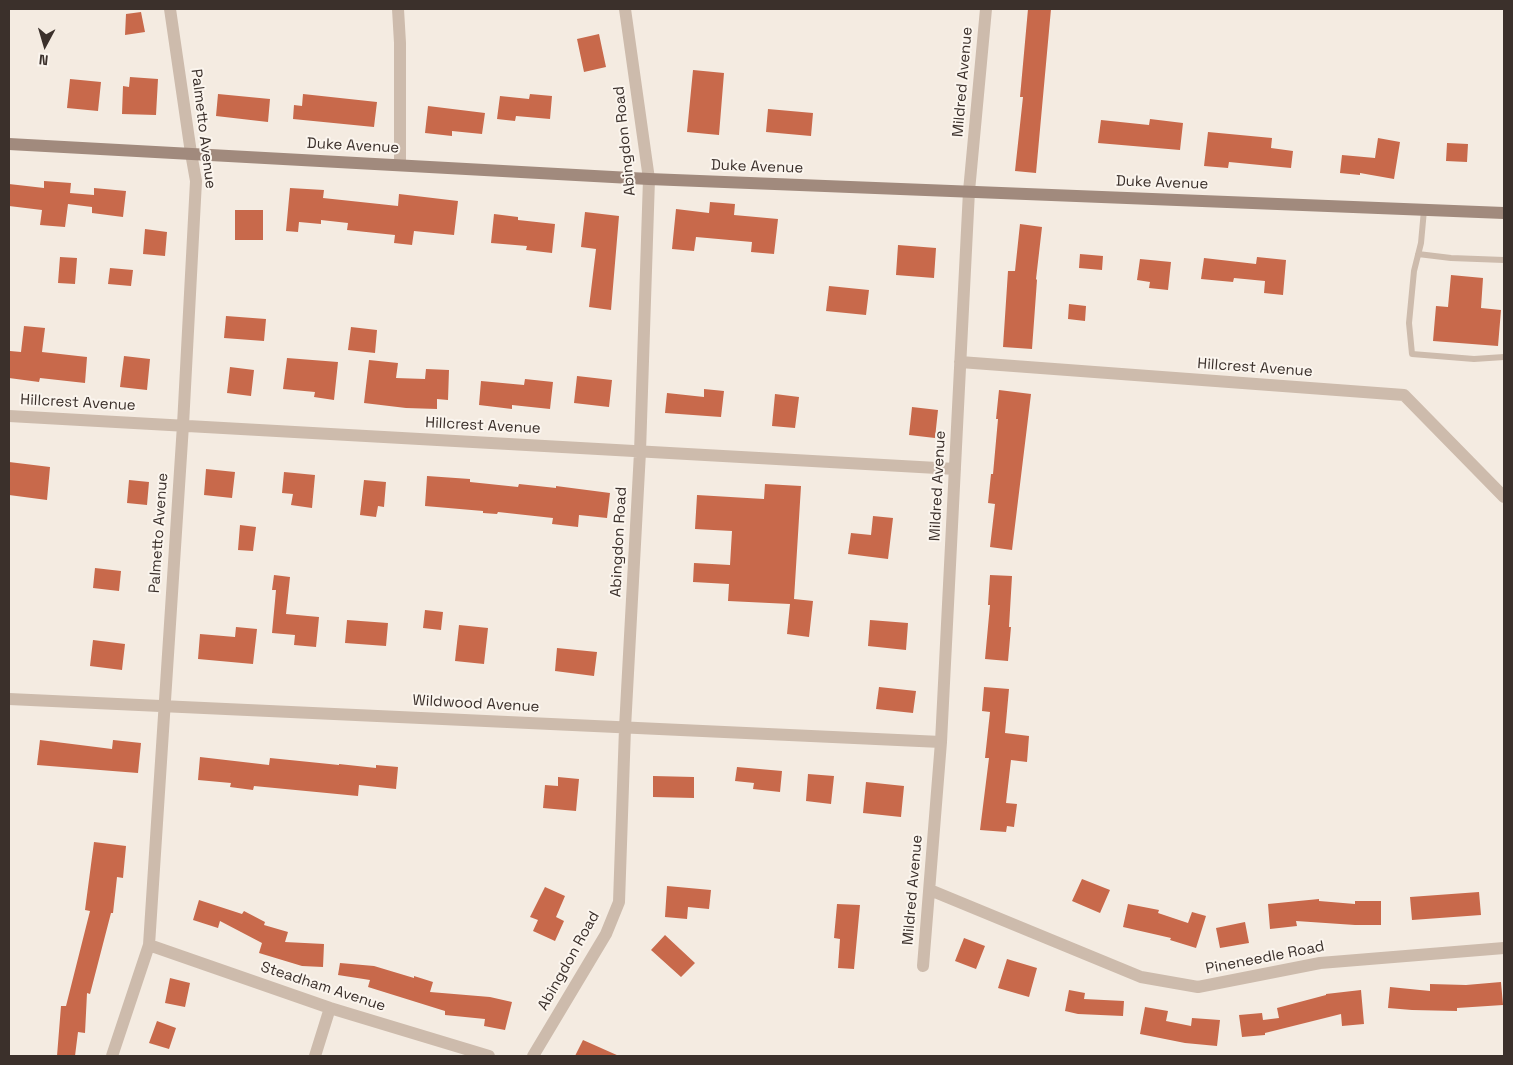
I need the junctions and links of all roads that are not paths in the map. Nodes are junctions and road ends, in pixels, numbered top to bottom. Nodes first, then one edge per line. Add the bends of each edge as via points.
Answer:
1 (170, 9) edge
2 (398, 9) edge
3 (625, 9) edge
4 (986, 9) edge
5 (9, 144) edge
6 (191, 153) junction
7 (400, 165) junction
8 (649, 179) junction
9 (970, 191) junction
10 (1424, 210) junction
11 (1504, 213) edge
12 (1418, 254) junction
13 (1504, 260) edge
14 (1504, 357) edge
15 (960, 362) junction
16 (9, 416) edge
17 (183, 424) junction
18 (640, 452) junction
19 (955, 469) junction
20 (1504, 498) edge
21 (9, 699) edge
22 (164, 705) junction
23 (625, 728) junction
24 (941, 742) junction
25 (930, 890) junction
26 (148, 945) junction
27 (1504, 948) edge
28 (923, 966) dead end
29 (330, 1008) junction
30 (112, 1056) edge
31 (316, 1056) edge
32 (489, 1056) edge
33 (532, 1056) edge

1 - 6 street, Palmetto Avenue
2 - 7 street
3 - 8 street, Abingdon Road
4 - 9 street, Mildred Avenue
5 - 6 street, Duke Avenue
6 - 7 street, Duke Avenue
6 - 17 street, Palmetto Avenue via 196,181
7 - 8 street, Duke Avenue
8 - 9 street, Duke Avenue
8 - 18 street, Abingdon Road
9 - 10 street, Duke Avenue
9 - 15 street, Mildred Avenue
10 - 11 street, Duke Avenue
10 - 12 lane
12 - 13 lane
12 - 14 lane via 1409,323 1412,354 1474,359
15 - 19 street, Mildred Avenue
15 - 20 street, Hillcrest Avenue via 1404,395
16 - 17 street, Hillcrest Avenue
17 - 18 street, Hillcrest Avenue
17 - 22 street, Palmetto Avenue
18 - 19 street, Hillcrest Avenue
18 - 23 street, Abingdon Road
19 - 24 street, Mildred Avenue
21 - 22 street, Wildwood Avenue
22 - 23 street, Wildwood Avenue
22 - 26 street, Palmetto Avenue
23 - 24 street, Wildwood Avenue
23 - 33 street, Abingdon Road via 619,902 606,934
24 - 25 street, Mildred Avenue
25 - 27 street, Pineneedle Road via 1141,977 1198,988 1320,963
25 - 28 street, Mildred Avenue
26 - 29 street, Steadham Avenue
26 - 30 street, Palmetto Avenue
29 - 31 street
29 - 32 street, Steadham Avenue

